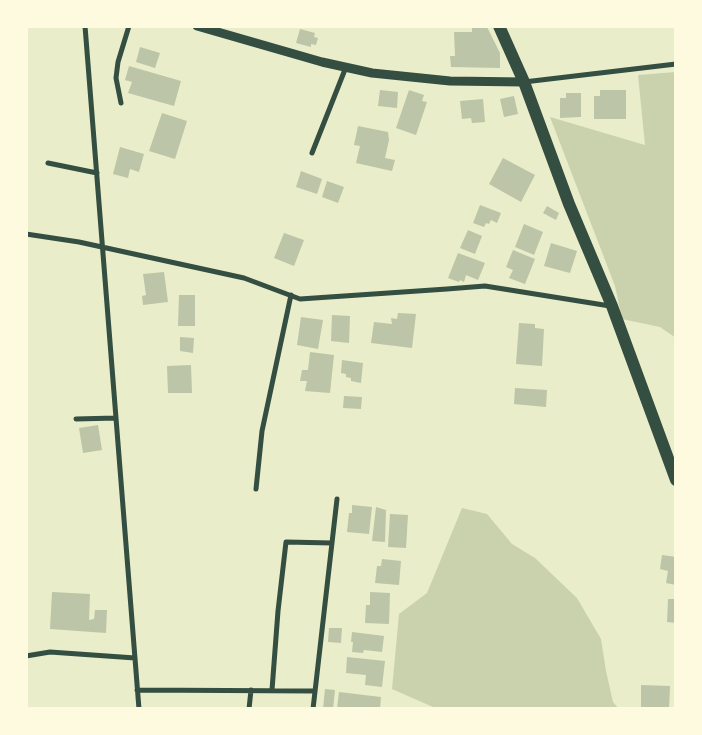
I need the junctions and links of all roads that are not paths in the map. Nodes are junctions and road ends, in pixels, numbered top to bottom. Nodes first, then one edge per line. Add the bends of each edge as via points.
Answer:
1 (85, 26) edge
2 (129, 26) edge
3 (197, 26) edge
4 (499, 26) edge
5 (676, 64) edge
6 (346, 67) junction
7 (524, 82) junction
8 (121, 103) dead end
9 (312, 153) dead end
10 (48, 163) dead end
11 (97, 173) junction
12 (26, 234) edge
13 (102, 247) junction
14 (291, 295) junction
15 (612, 306) junction
16 (116, 418) junction
17 (76, 419) dead end
18 (672, 461) edge
19 (676, 480) edge
20 (256, 489) dead end
21 (337, 499) dead end
22 (332, 543) junction
23 (26, 656) edge
24 (135, 658) junction
25 (137, 690) junction
26 (251, 690) junction
27 (272, 690) junction
28 (314, 691) junction
29 (139, 709) edge
30 (249, 709) edge
31 (313, 709) edge

1 - 11 street
2 - 8 street via 116,78
3 - 6 street
4 - 7 main road
5 - 7 street
6 - 7 street via 372,73 450,80
6 - 9 street
7 - 15 main road via 569,204
10 - 11 street
11 - 13 street
12 - 13 street
13 - 14 street via 244,278
13 - 16 street
14 - 15 street via 300,299 485,286
14 - 20 street via 262,431
15 - 18 main road
16 - 17 street
16 - 24 street
18 - 19 main road
21 - 22 street
22 - 27 street via 286,542
22 - 28 street
23 - 24 street via 50,652
24 - 25 street
25 - 26 street
25 - 29 street
26 - 27 street
26 - 30 street
27 - 28 street
28 - 31 street

